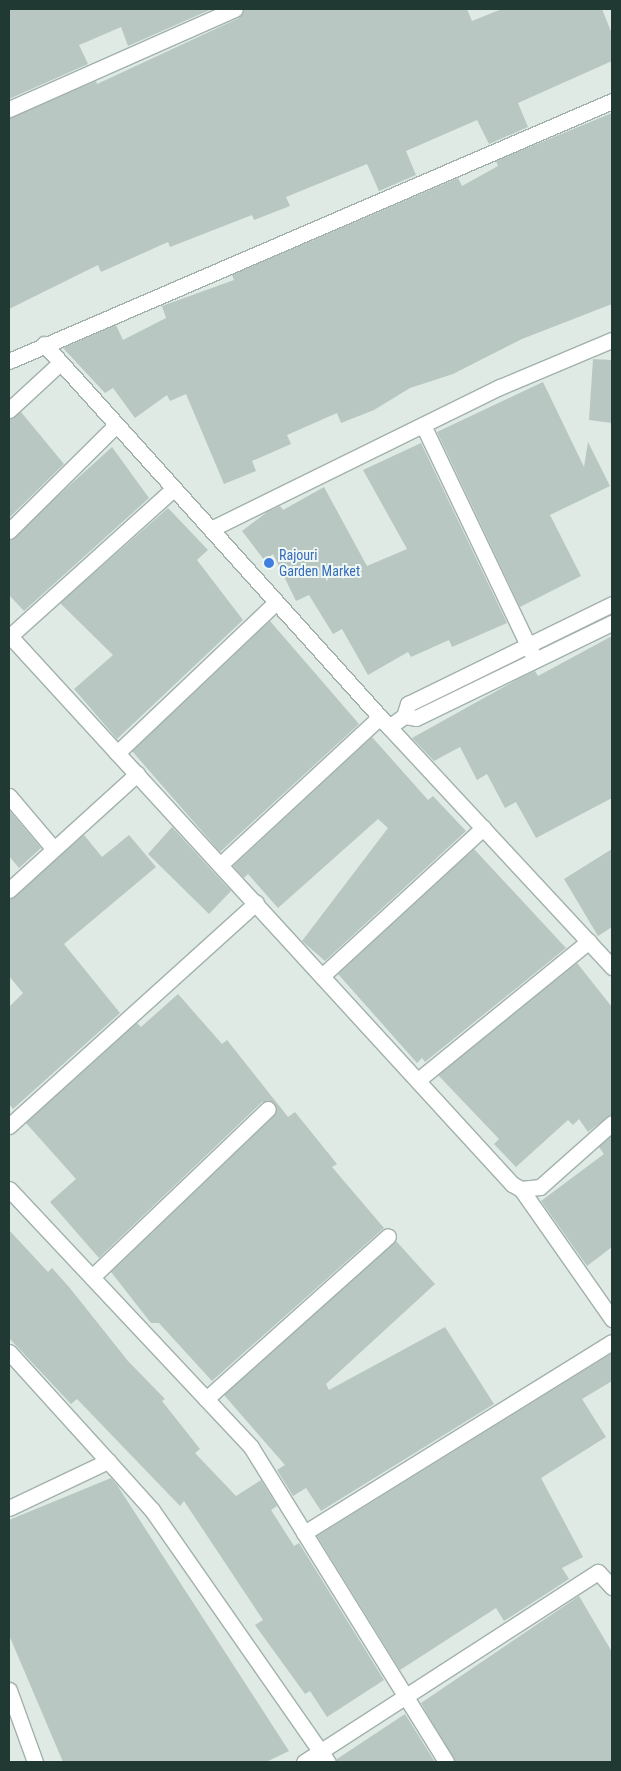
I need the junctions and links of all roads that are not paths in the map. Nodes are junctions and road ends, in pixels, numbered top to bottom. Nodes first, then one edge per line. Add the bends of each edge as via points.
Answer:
1 (234, 9) edge
2 (612, 100) edge
3 (9, 109) edge
4 (612, 340) edge
5 (44, 344) junction
6 (9, 361) edge
7 (60, 363) junction
8 (9, 410) edge
9 (423, 424) junction
10 (115, 426) junction
11 (173, 489) junction
12 (210, 529) junction
13 (9, 531) edge
14 (276, 602) junction
15 (612, 604) edge
16 (612, 623) edge
17 (9, 635) edge
18 (528, 644) junction
19 (535, 660) junction
20 (404, 716) junction
21 (384, 722) junction
22 (117, 753) junction
23 (137, 774) junction
24 (9, 796) edge
25 (483, 828) junction
26 (53, 848) junction
27 (220, 865) junction
28 (9, 890) edge
29 (256, 903) junction
30 (589, 941) junction
31 (612, 968) edge
32 (322, 976) junction
33 (418, 1080) junction
34 (268, 1110) dead end
35 (612, 1123) edge
36 (9, 1126) edge
37 (9, 1189) edge
38 (521, 1189) junction
39 (388, 1236) dead end
40 (92, 1278) junction
41 (612, 1319) edge
42 (612, 1342) edge
43 (9, 1352) edge
44 (206, 1400) junction
45 (108, 1461) junction
46 (9, 1508) edge
47 (304, 1533) junction
48 (612, 1586) edge
49 (9, 1690) edge
50 (406, 1700) junction
51 (325, 1757) edge
52 (35, 1762) edge
53 (304, 1762) edge
54 (446, 1762) edge

1 - 3 street
2 - 5 street
4 - 9 street
5 - 6 street
5 - 7 street
7 - 8 street
7 - 10 street
9 - 12 street
9 - 18 street
10 - 11 street
10 - 13 street
11 - 12 street
11 - 17 street
12 - 14 street
14 - 21 street
14 - 22 street
15 - 18 street
16 - 19 street
17 - 22 street
18 - 19 street
18 - 20 street via 408,704
19 - 20 street via 416,718
20 - 21 street
21 - 25 street
21 - 27 street
22 - 23 street
23 - 26 street
23 - 27 street
24 - 26 street
25 - 30 street
25 - 32 street
26 - 28 street
27 - 29 street
29 - 32 street
29 - 36 street
30 - 31 street
30 - 33 street
32 - 33 street
33 - 38 street
34 - 40 street
35 - 38 street via 540,1187
37 - 40 street
38 - 41 street
39 - 44 street
40 - 44 street
42 - 47 street
43 - 45 street
44 - 47 street via 251,1447
45 - 46 street
45 - 51 street via 152,1510
47 - 50 street
48 - 50 street via 598,1572
49 - 52 street
50 - 51 street
50 - 54 street
51 - 53 street

